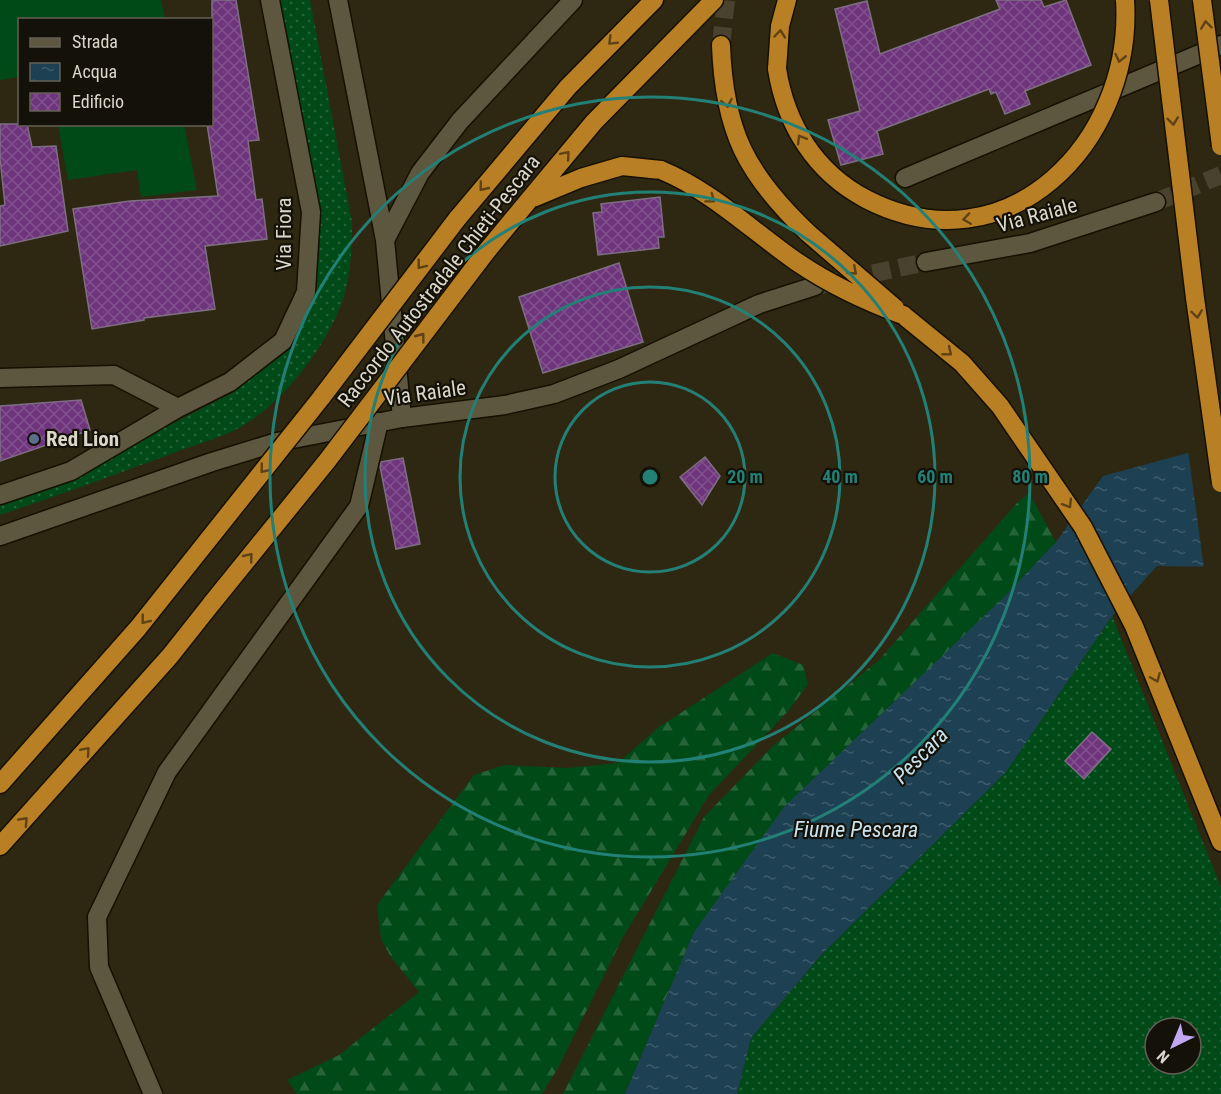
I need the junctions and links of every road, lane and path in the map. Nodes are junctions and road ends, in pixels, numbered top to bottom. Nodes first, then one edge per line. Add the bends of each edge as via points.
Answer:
1 (270, 0) edge
2 (338, 0) edge
3 (573, 0) edge
4 (654, 0) edge
5 (714, 0) edge
6 (787, 0) edge
7 (1125, 0) edge
8 (1159, 0) edge
9 (1202, 0) edge
10 (721, 45) tunnel mouth
11 (1221, 45) edge
12 (1221, 146) edge
13 (905, 178) dead end
14 (529, 200) junction
15 (1156, 202) tunnel mouth
16 (385, 240) junction
17 (926, 262) tunnel mouth
18 (815, 286) tunnel mouth
19 (903, 315) junction
20 (0, 378) edge
21 (178, 408) junction
22 (402, 418) junction
23 (379, 422) junction
24 (1221, 483) edge
25 (0, 495) edge
26 (0, 536) edge
27 (0, 784) edge
28 (1221, 842) edge
29 (0, 846) edge
30 (153, 1094) edge

1 - 21 street, Via Fiora via 311,212 306,292 283,340 230,382
2 - 16 street
3 - 16 street via 460,121 420,173
4 -> 27 highway, Raccordo Autostradale Chieti-Pescara, bridge via 568,87 457,219 138,628
14 -> 5 highway, Raccordo Autostradale Chieti-Pescara via 594,122
7 -> 6 highway, bridge via 1120,60 1104,109 1086,143 1063,172 1025,199 978,217 947,222 921,219 879,205 836,179 801,140 789,117 777,69 780,26
8 -> 24 highway, bridge
12 -> 9 highway, bridge
10 -> 19 highway, bridge via 730,119 743,153 760,181 780,206
11 - 13 street
14 -> 19 highway, bridge via 622,165 661,170 698,189 837,287
29 -> 14 highway, Raccordo Autostradale Chieti-Pescara, bridge via 170,656
15 - 17 street, Via Raiale via 1030,243
16 - 22 street
18 - 22 street, Via Raiale via 759,304 619,369 554,394 505,405
19 -> 28 highway via 962,363 999,406 1083,527 1134,626
20 - 21 street via 114,375
21 - 25 street, Via Fiora via 71,471
22 - 23 street, Via Raiale
23 - 26 street, Via Raiale via 277,442
23 - 30 street via 359,506 167,772 97,917 99,967

